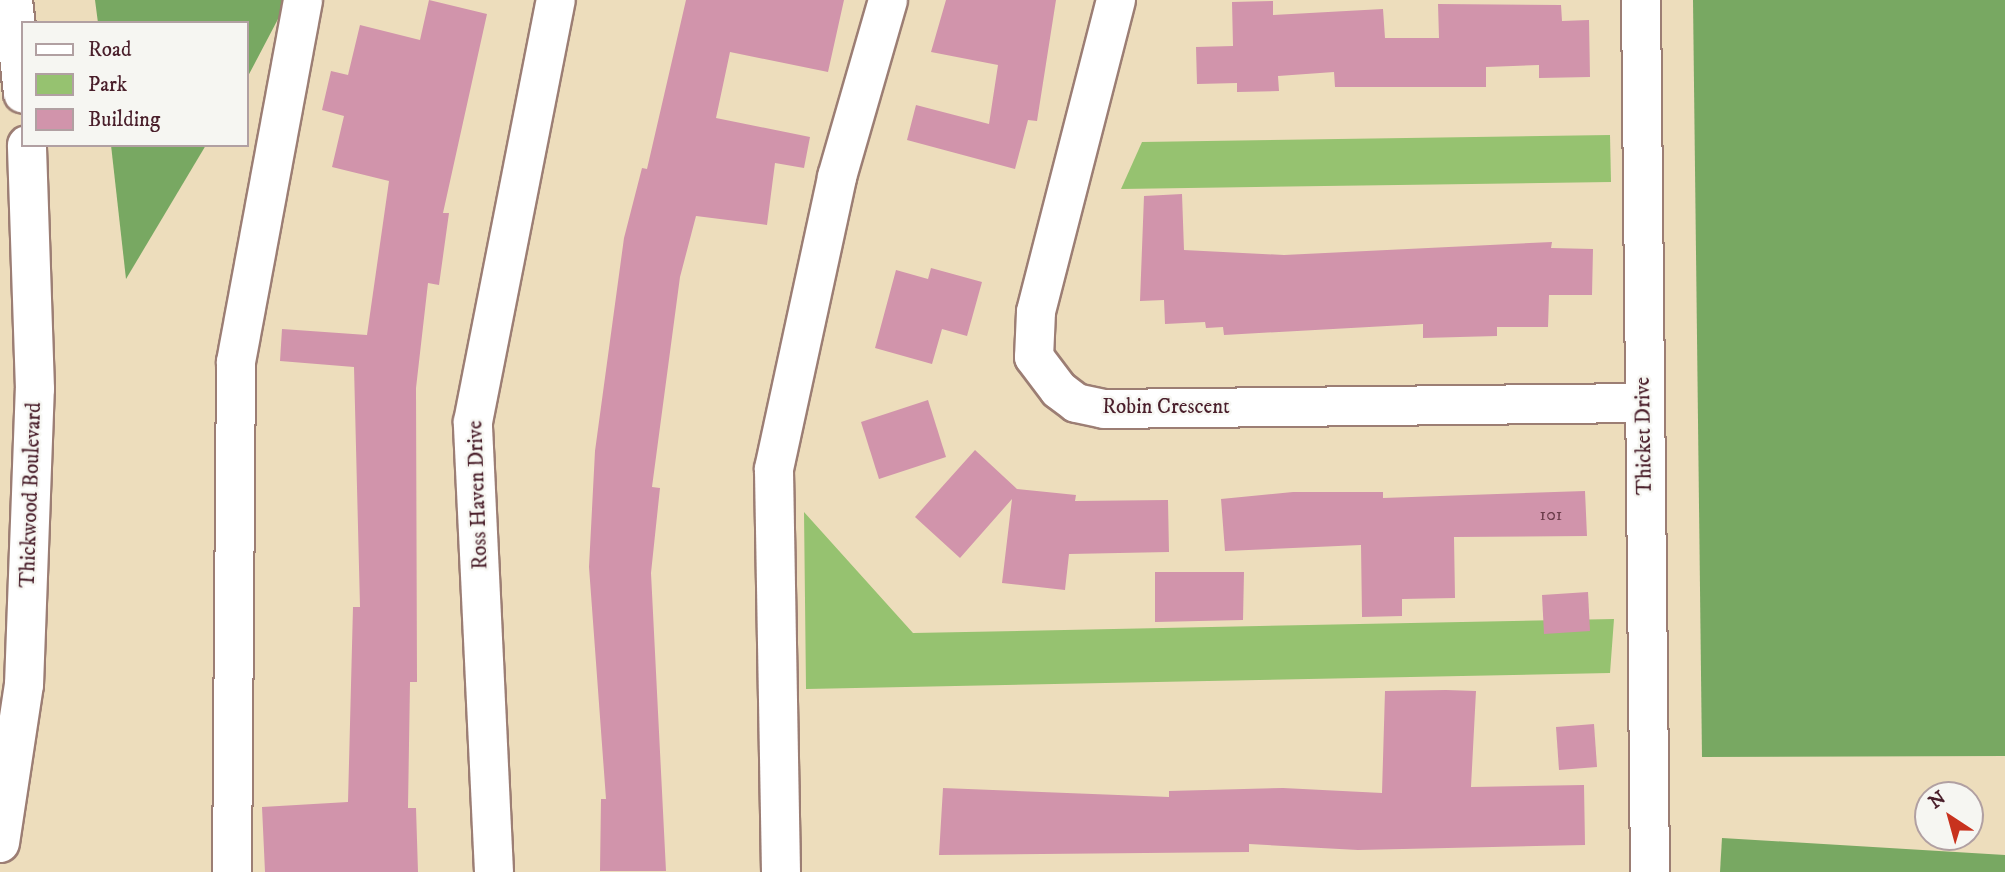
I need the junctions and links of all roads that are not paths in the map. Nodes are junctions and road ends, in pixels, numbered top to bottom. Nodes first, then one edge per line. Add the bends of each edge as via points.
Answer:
1 (13, 0) edge
2 (303, 0) edge
3 (556, 0) edge
4 (888, 0) edge
5 (1116, 0) edge
6 (1641, 0) edge
7 (21, 74) edge
8 (27, 147) edge
9 (1644, 403) junction
10 (0, 843) edge
11 (232, 872) edge
12 (494, 872) edge
13 (781, 872) edge
14 (1650, 872) edge

1 - 7 street
2 - 11 street via 236,362
3 - 12 street, Ross Haven Drive via 473,422
4 - 13 street via 837,177 774,469
5 - 9 street, Robin Crescent via 1036,312 1034,357 1059,390 1076,403 1104,409
6 - 9 street, Thicket Drive
8 - 10 street, Thickwood Boulevard via 35,389 26,645
9 - 14 street, Thicket Drive

